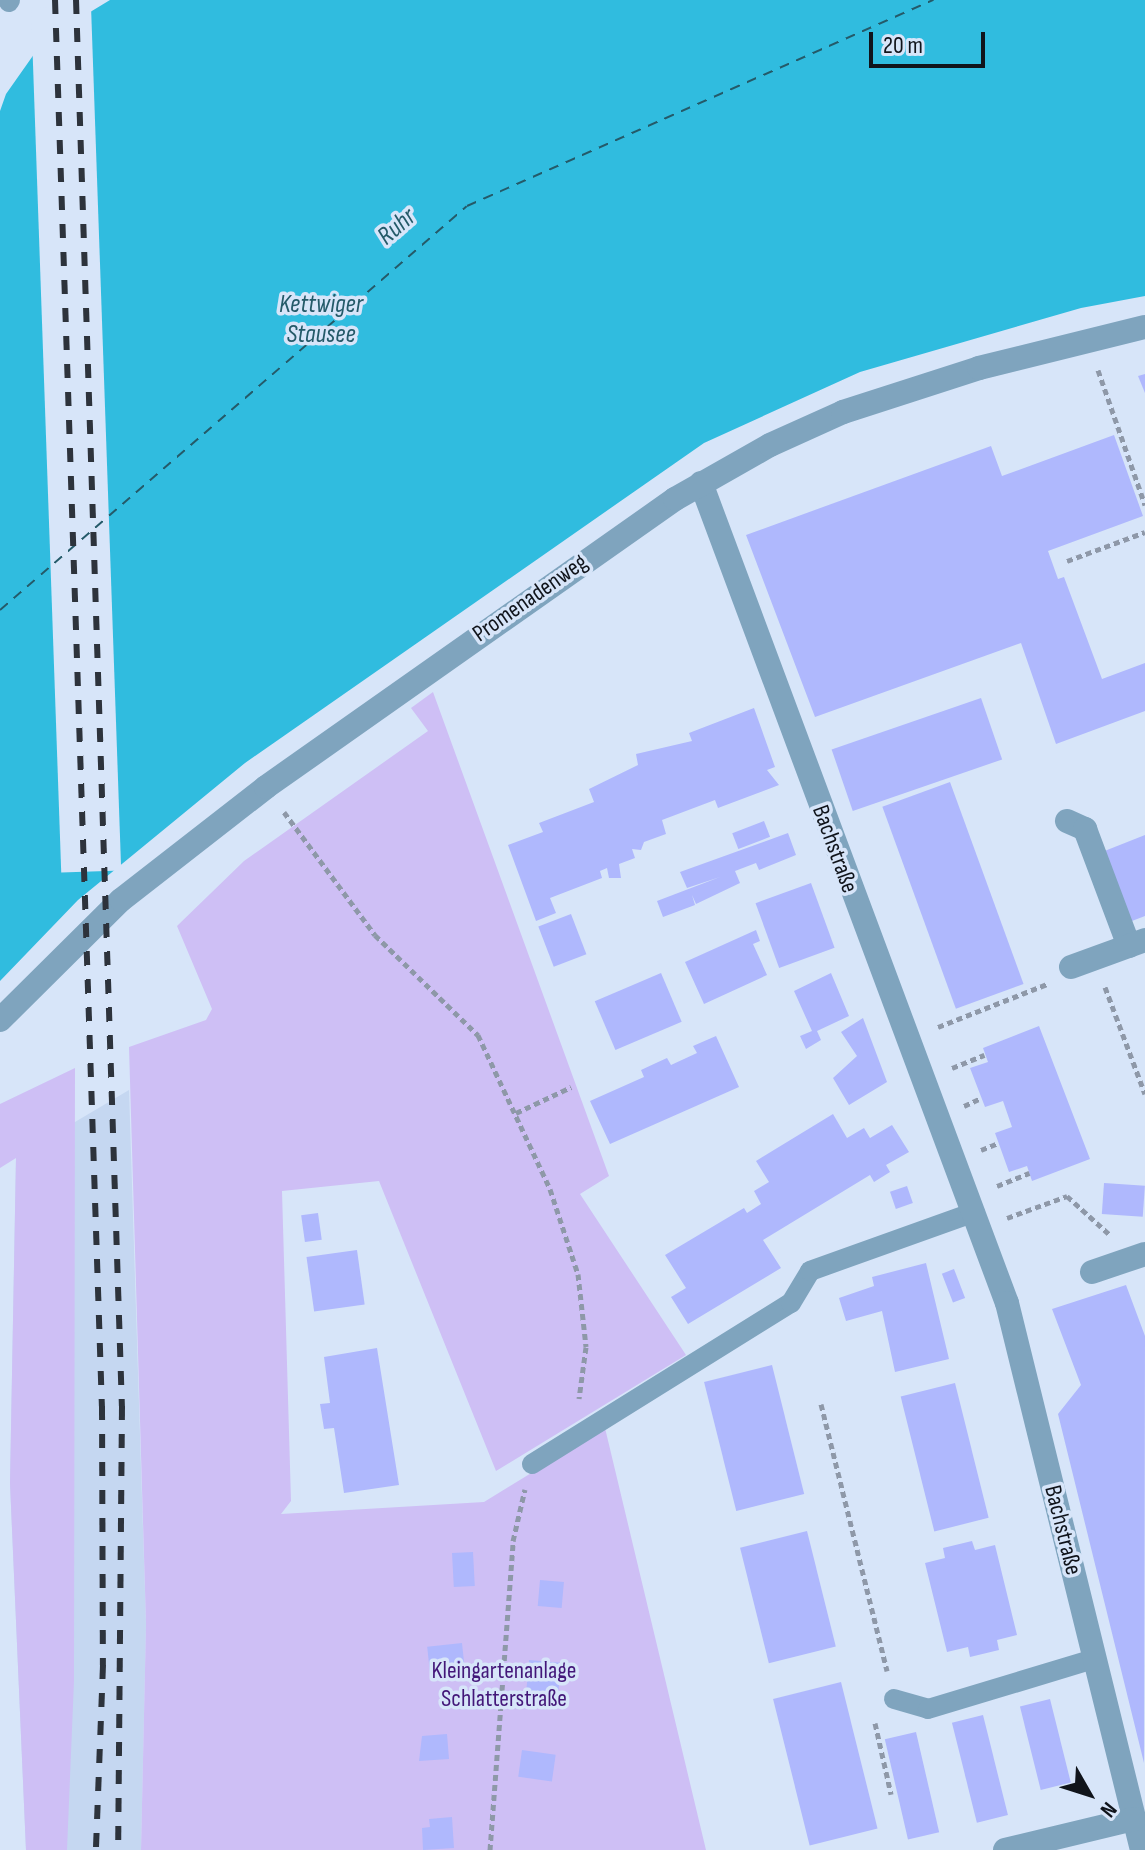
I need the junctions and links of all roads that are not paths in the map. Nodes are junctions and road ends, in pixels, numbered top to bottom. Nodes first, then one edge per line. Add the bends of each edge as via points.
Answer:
1 (1145, 327) edge
2 (701, 483) junction
3 (1067, 821) dead end
4 (1137, 943) edge
5 (1071, 967) road end
6 (0, 1020) edge
7 (978, 1220) junction
8 (1140, 1256) edge
9 (1092, 1272) dead end
10 (532, 1464) road end
11 (1094, 1659) junction
12 (894, 1699) road end
13 (1134, 1819) junction
14 (1005, 1850) edge
15 (1142, 1850) edge

1 - 2 street, Promenadenweg via 1087,339 843,412
2 - 6 street, Promenadenweg via 589,556 266,787 121,900
2 - 7 street, Bachstraße
3 - 4 street via 1085,829
4 - 5 street
7 - 10 lane via 810,1271 791,1303
7 - 11 street, Bachstraße via 1007,1303
8 - 9 street
11 - 12 lane via 928,1709
11 - 13 street, Bachstraße
13 - 14 street
13 - 15 street, Bachstraße

